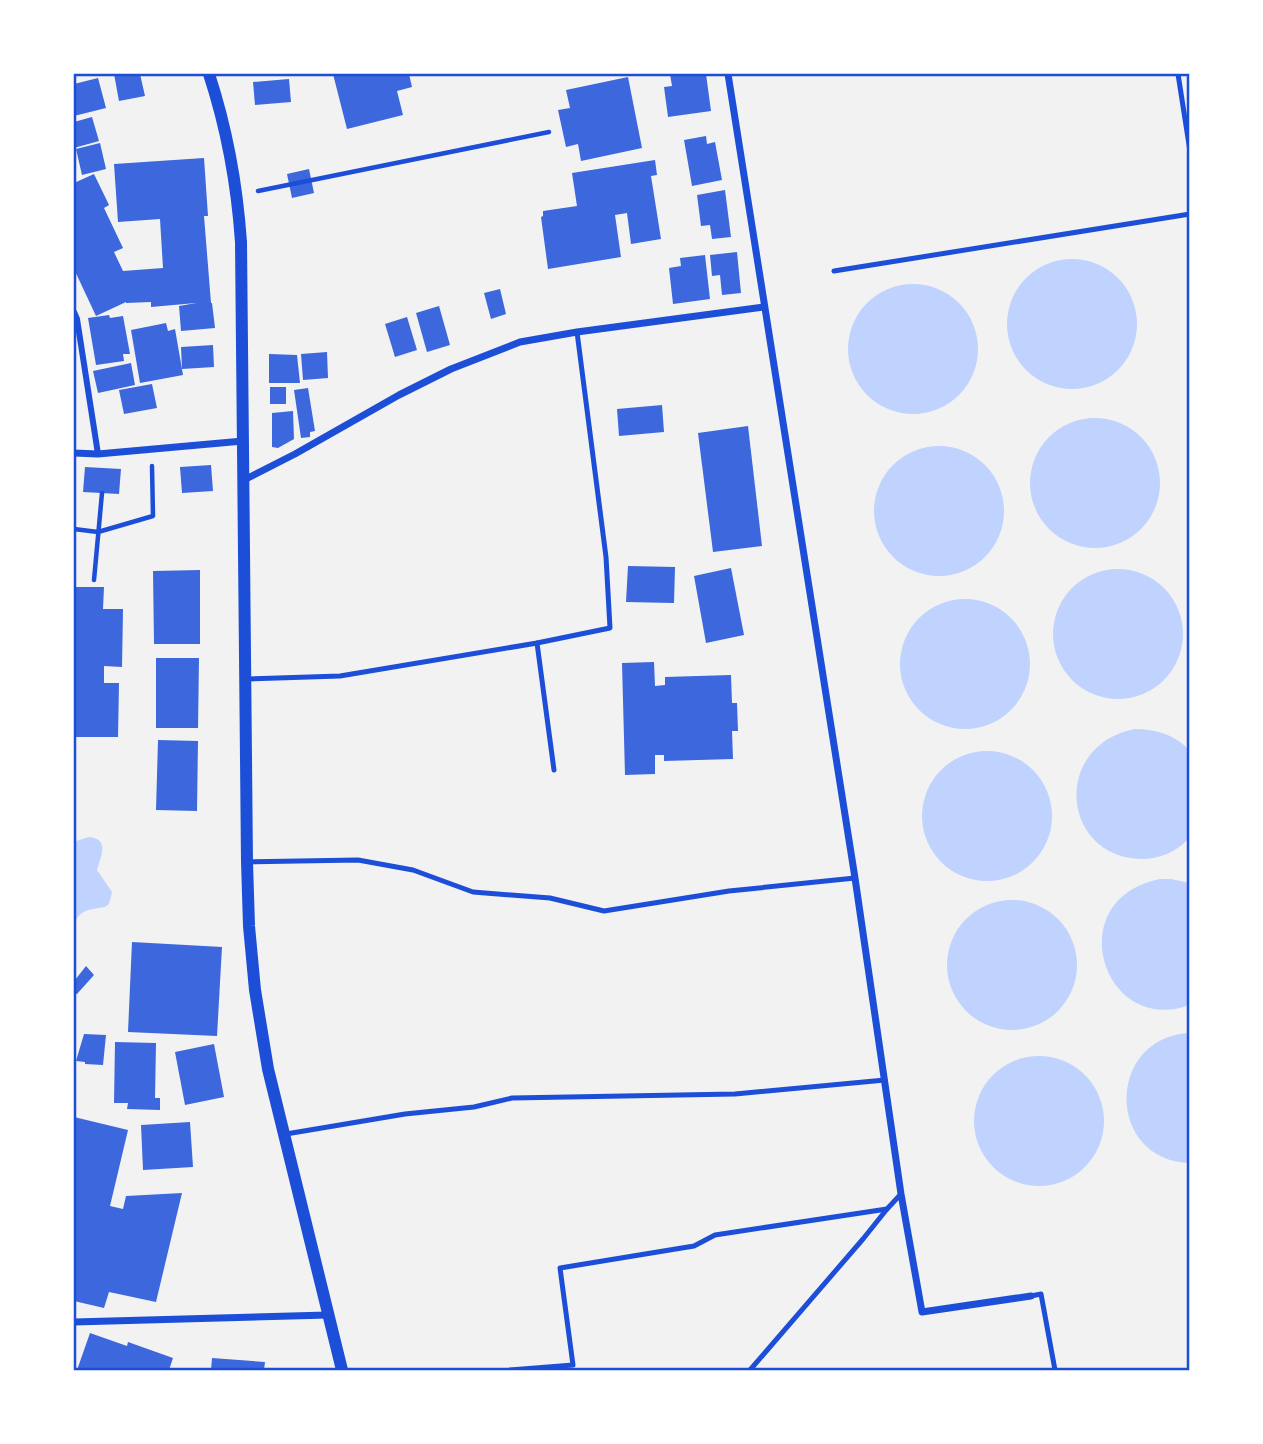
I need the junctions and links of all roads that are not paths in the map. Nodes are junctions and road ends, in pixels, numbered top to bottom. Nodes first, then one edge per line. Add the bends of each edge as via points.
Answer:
1 (209, 74) edge
2 (728, 74) edge
3 (1178, 74) edge
4 (1189, 151) edge
5 (1189, 214) edge
6 (834, 271) dead end
7 (764, 307) junction
8 (74, 312) edge
9 (577, 331) junction
10 (243, 441) junction
11 (74, 453) edge
12 (98, 454) junction
13 (244, 480) junction
14 (537, 643) junction
15 (246, 679) junction
16 (554, 770) dead end
17 (247, 862) junction
18 (855, 878) junction
19 (885, 1080) junction
20 (285, 1135) junction
21 (901, 1194) junction
22 (887, 1209) junction
23 (1031, 1296) joint
24 (328, 1315) junction
25 (74, 1322) edge
26 (342, 1370) edge
27 (510, 1370) edge
28 (750, 1370) edge
29 (1055, 1370) edge

1 - 10 street via 238,203
2 - 7 street
3 - 4 lane
5 - 6 lane
7 - 9 street
7 - 18 street
8 - 12 street
9 - 13 street via 520,342 451,369
9 - 14 lane via 606,557 610,628
10 - 12 street
10 - 13 street
11 - 12 street
13 - 15 street
14 - 15 lane via 340,676
14 - 16 lane
15 - 17 street
17 - 18 lane via 358,859 413,870 473,892 550,898 604,911 729,891
17 - 20 street via 255,990
18 - 19 street
19 - 20 lane via 735,1094 512,1098
19 - 21 street
20 - 24 street
21 - 22 lane
21 - 23 street via 922,1312
22 - 27 lane via 715,1235 694,1246 560,1268 573,1365
22 - 28 lane
23 - 29 lane via 1041,1294
24 - 25 street
24 - 26 street

